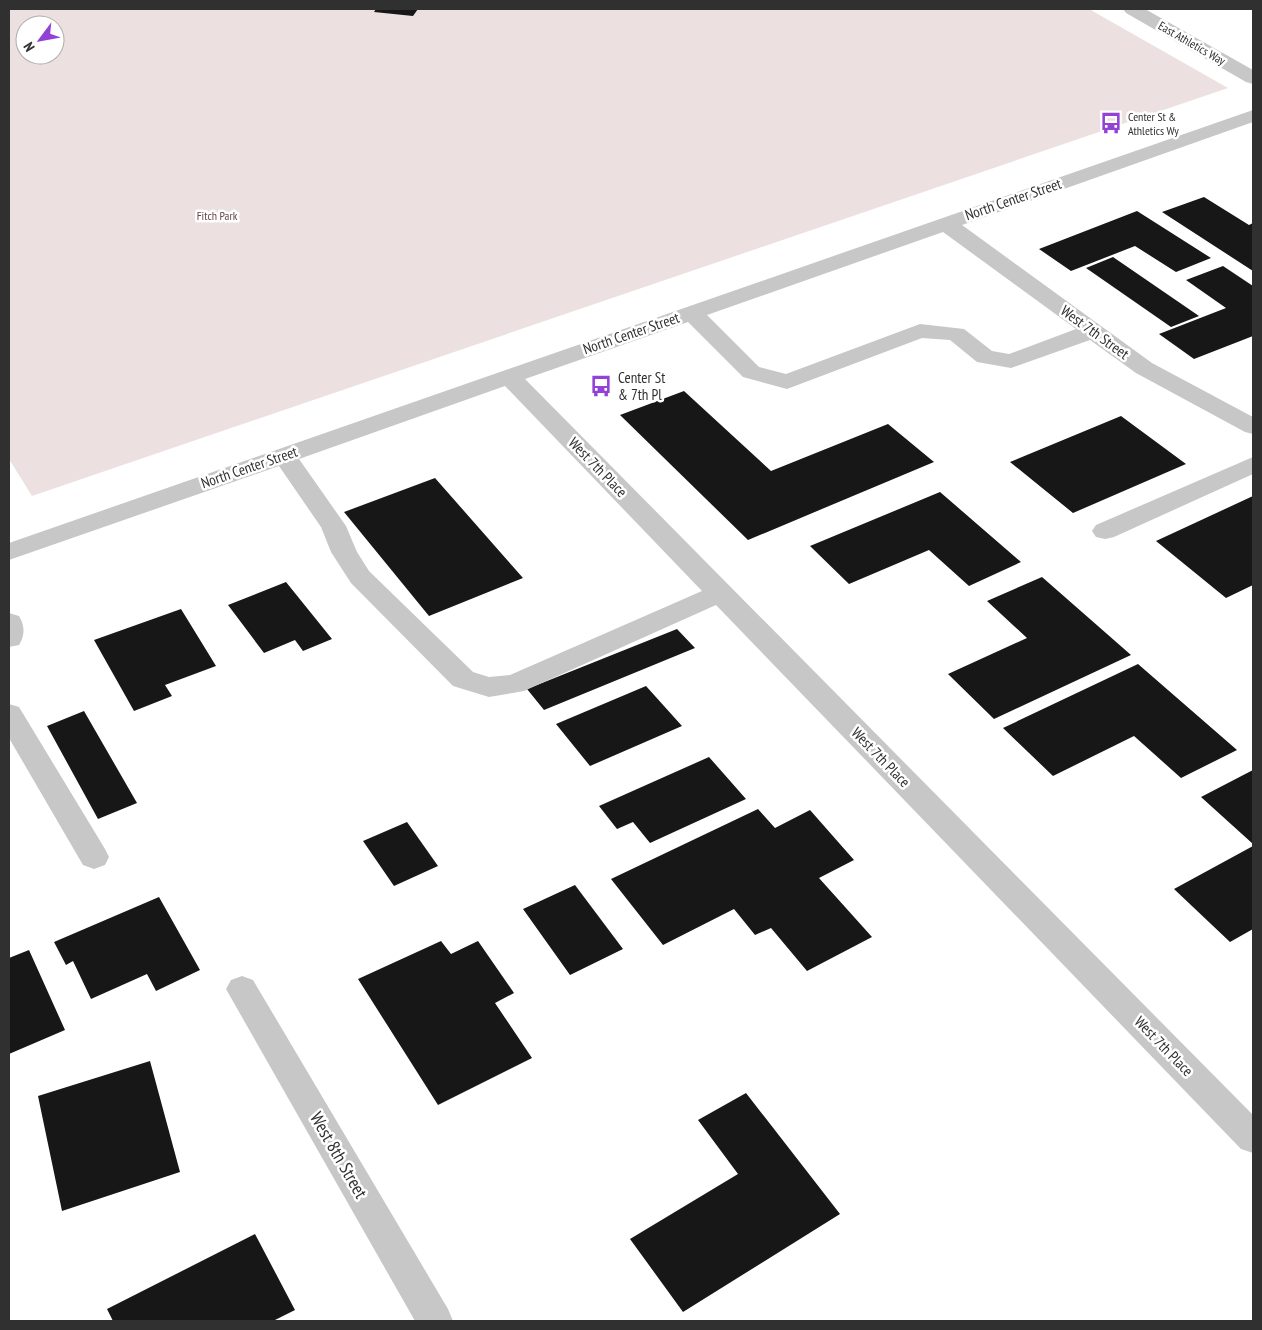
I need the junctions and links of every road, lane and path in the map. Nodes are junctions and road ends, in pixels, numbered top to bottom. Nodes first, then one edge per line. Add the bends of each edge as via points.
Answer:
1 (1132, 9) edge
2 (1253, 78) edge
3 (1253, 116) edge
4 (945, 223) junction
5 (691, 312) junction
6 (1093, 331) junction
7 (508, 376) junction
8 (1253, 427) edge
9 (284, 455) junction
10 (1253, 465) edge
11 (1105, 531) dead end
12 (11, 547) edge
13 (721, 593) junction
14 (9, 622) edge
15 (9, 638) edge
16 (9, 714) edge
17 (94, 857) dead end
18 (242, 989) dead end
19 (1253, 1138) edge
20 (435, 1321) edge

1 - 2 street, East Athletics Way
3 - 4 street, North Center Street
4 - 5 street, North Center Street
4 - 6 street, West 7th Street
5 - 6 street via 751,372 787,382 920,331 956,334 985,357 1011,361
5 - 7 street, North Center Street
6 - 8 street, West 7th Street via 1144,368
7 - 9 street, North Center Street
7 - 13 street, West 7th Place
9 - 12 street, North Center Street
9 - 13 street via 333,526 360,577 463,680 489,687 514,684
10 - 11 street
13 - 19 street, West 7th Place
14 - 15 street
16 - 17 street
18 - 20 street, West 8th Street

